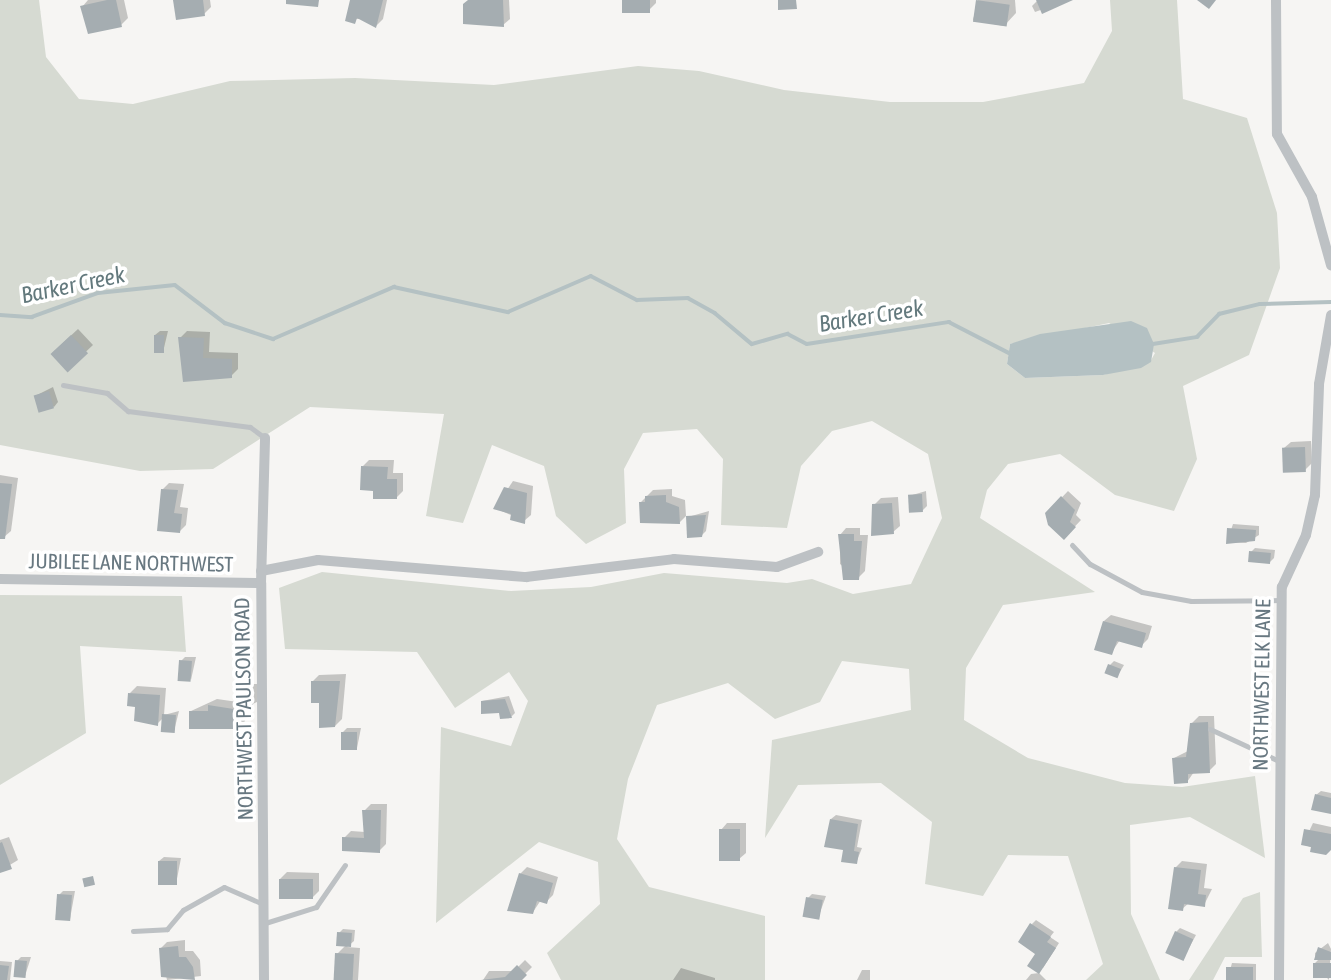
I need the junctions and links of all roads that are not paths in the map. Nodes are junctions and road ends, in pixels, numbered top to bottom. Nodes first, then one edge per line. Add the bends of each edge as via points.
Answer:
1 (1276, 0) edge
2 (1331, 265) edge
3 (1331, 315) edge
4 (63, 384) dead end
5 (265, 438) joint
6 (1072, 545) dead end
7 (818, 552) dead end
8 (261, 577) junction
9 (0, 579) edge
10 (1281, 600) junction
11 (1210, 729) dead end
12 (1279, 761) junction
13 (345, 865) dead end
14 (263, 904) junction
15 (262, 924) junction
16 (133, 931) dead end
17 (264, 980) edge
18 (1279, 980) edge

1 - 2 street via 1278,134 1312,197
3 - 10 street, NORTHWEST ELK LANE via 1319,384 1315,495 1306,536 1282,587
4 - 5 lane via 107,393 128,411 250,427
5 - 8 street, NORTHWEST PAULSON ROAD
6 - 10 lane via 1090,564 1142,592 1191,601
7 - 8 street, JUBILEE LANE NORTHWEST via 777,567 660,560 526,577 322,560
8 - 9 street, JUBILEE LANE NORTHWEST
8 - 14 street, NORTHWEST PAULSON ROAD
10 - 12 street, NORTHWEST ELK LANE
11 - 12 lane
12 - 18 street, NORTHWEST ELK LANE
13 - 15 lane via 316,907
14 - 15 street, NORTHWEST PAULSON ROAD
14 - 16 lane via 224,887 183,909 167,929
15 - 17 street, NORTHWEST PAULSON ROAD

